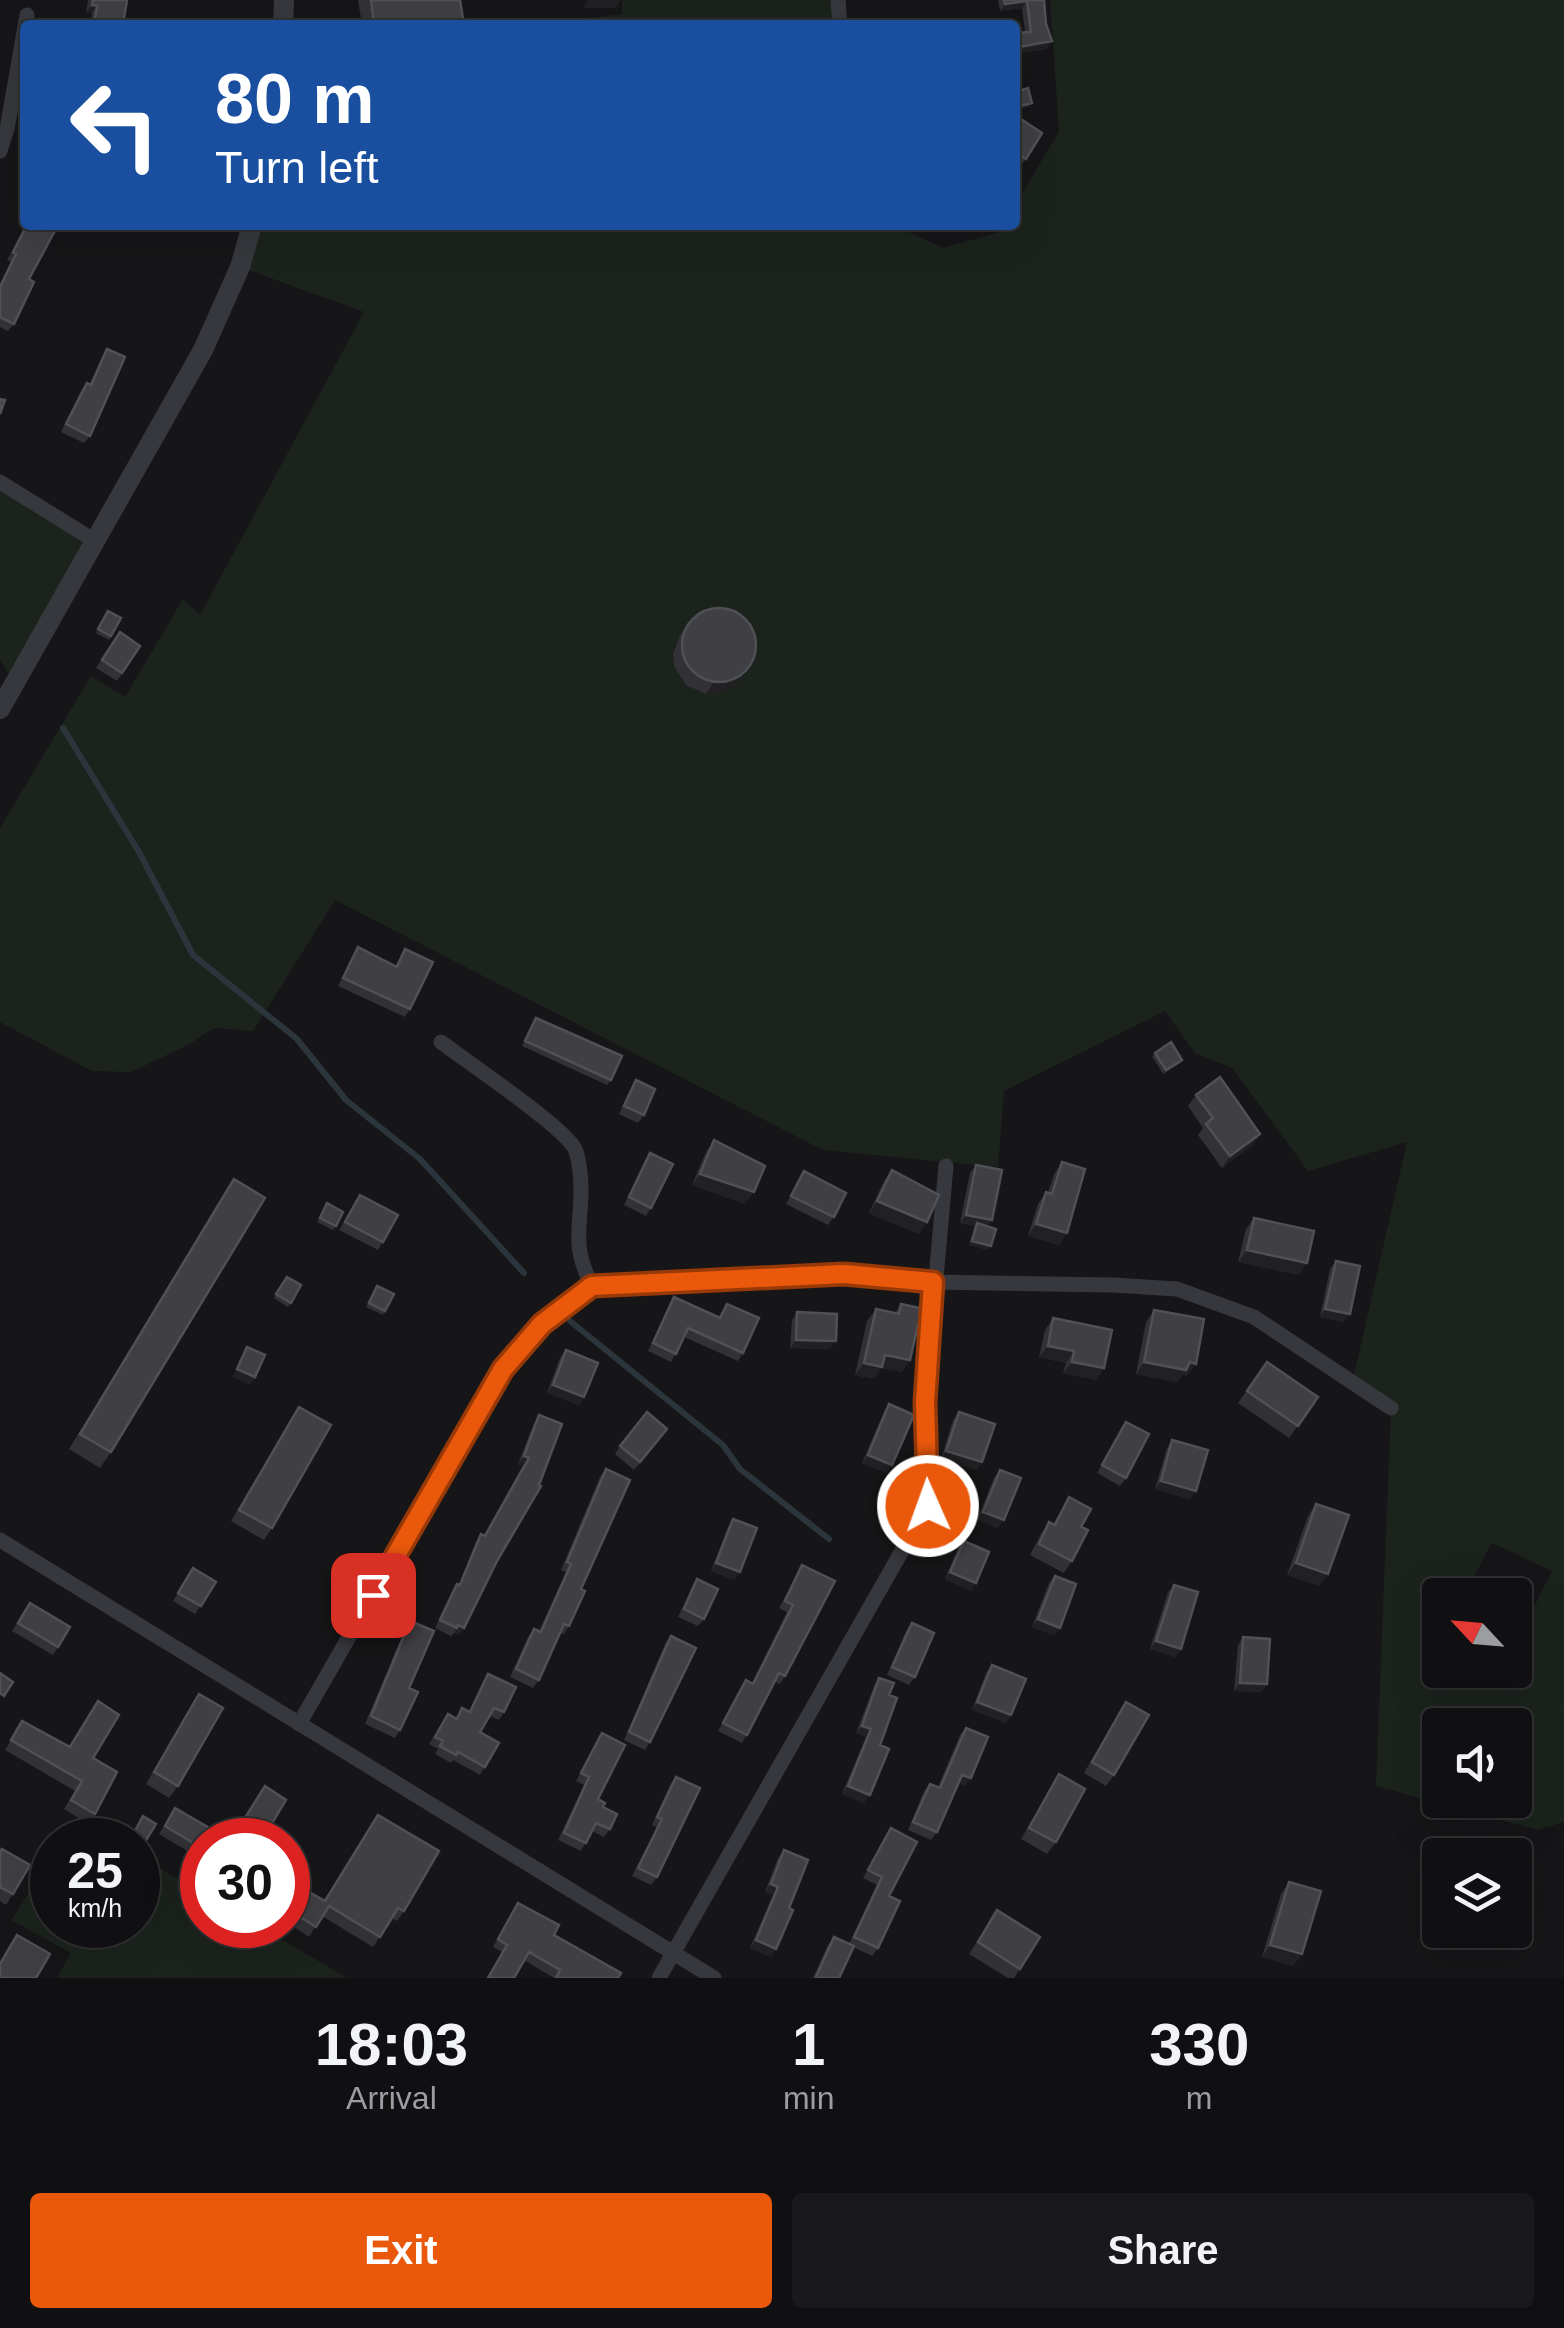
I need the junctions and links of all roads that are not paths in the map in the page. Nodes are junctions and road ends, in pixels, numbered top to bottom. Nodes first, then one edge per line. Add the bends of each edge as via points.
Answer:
1 (27, 14) dead end
2 (26, 20) edge
3 (20, 55) edge
4 (0, 152) edge
5 (251, 230) edge
6 (0, 482) edge
7 (94, 541) junction
8 (0, 710) edge
9 (440, 1042) dead end
10 (946, 1166) dead end
11 (933, 1282) junction
12 (592, 1286) junction
13 (1390, 1408) dead end
14 (0, 1540) edge
15 (298, 1724) junction
16 (674, 1952) junction
17 (658, 1978) edge
18 (714, 1978) edge

1 - 2 street
3 - 4 street
5 - 7 street via 203,350
6 - 7 street
7 - 8 street
9 - 12 street via 575,1148 582,1185 577,1235
10 - 11 street
11 - 12 street via 844,1274
11 - 13 street via 1177,1289 1254,1317
11 - 16 street via 925,1402 928,1506
12 - 15 street via 542,1324 503,1369
14 - 15 street
15 - 16 street
16 - 17 street
16 - 18 street

